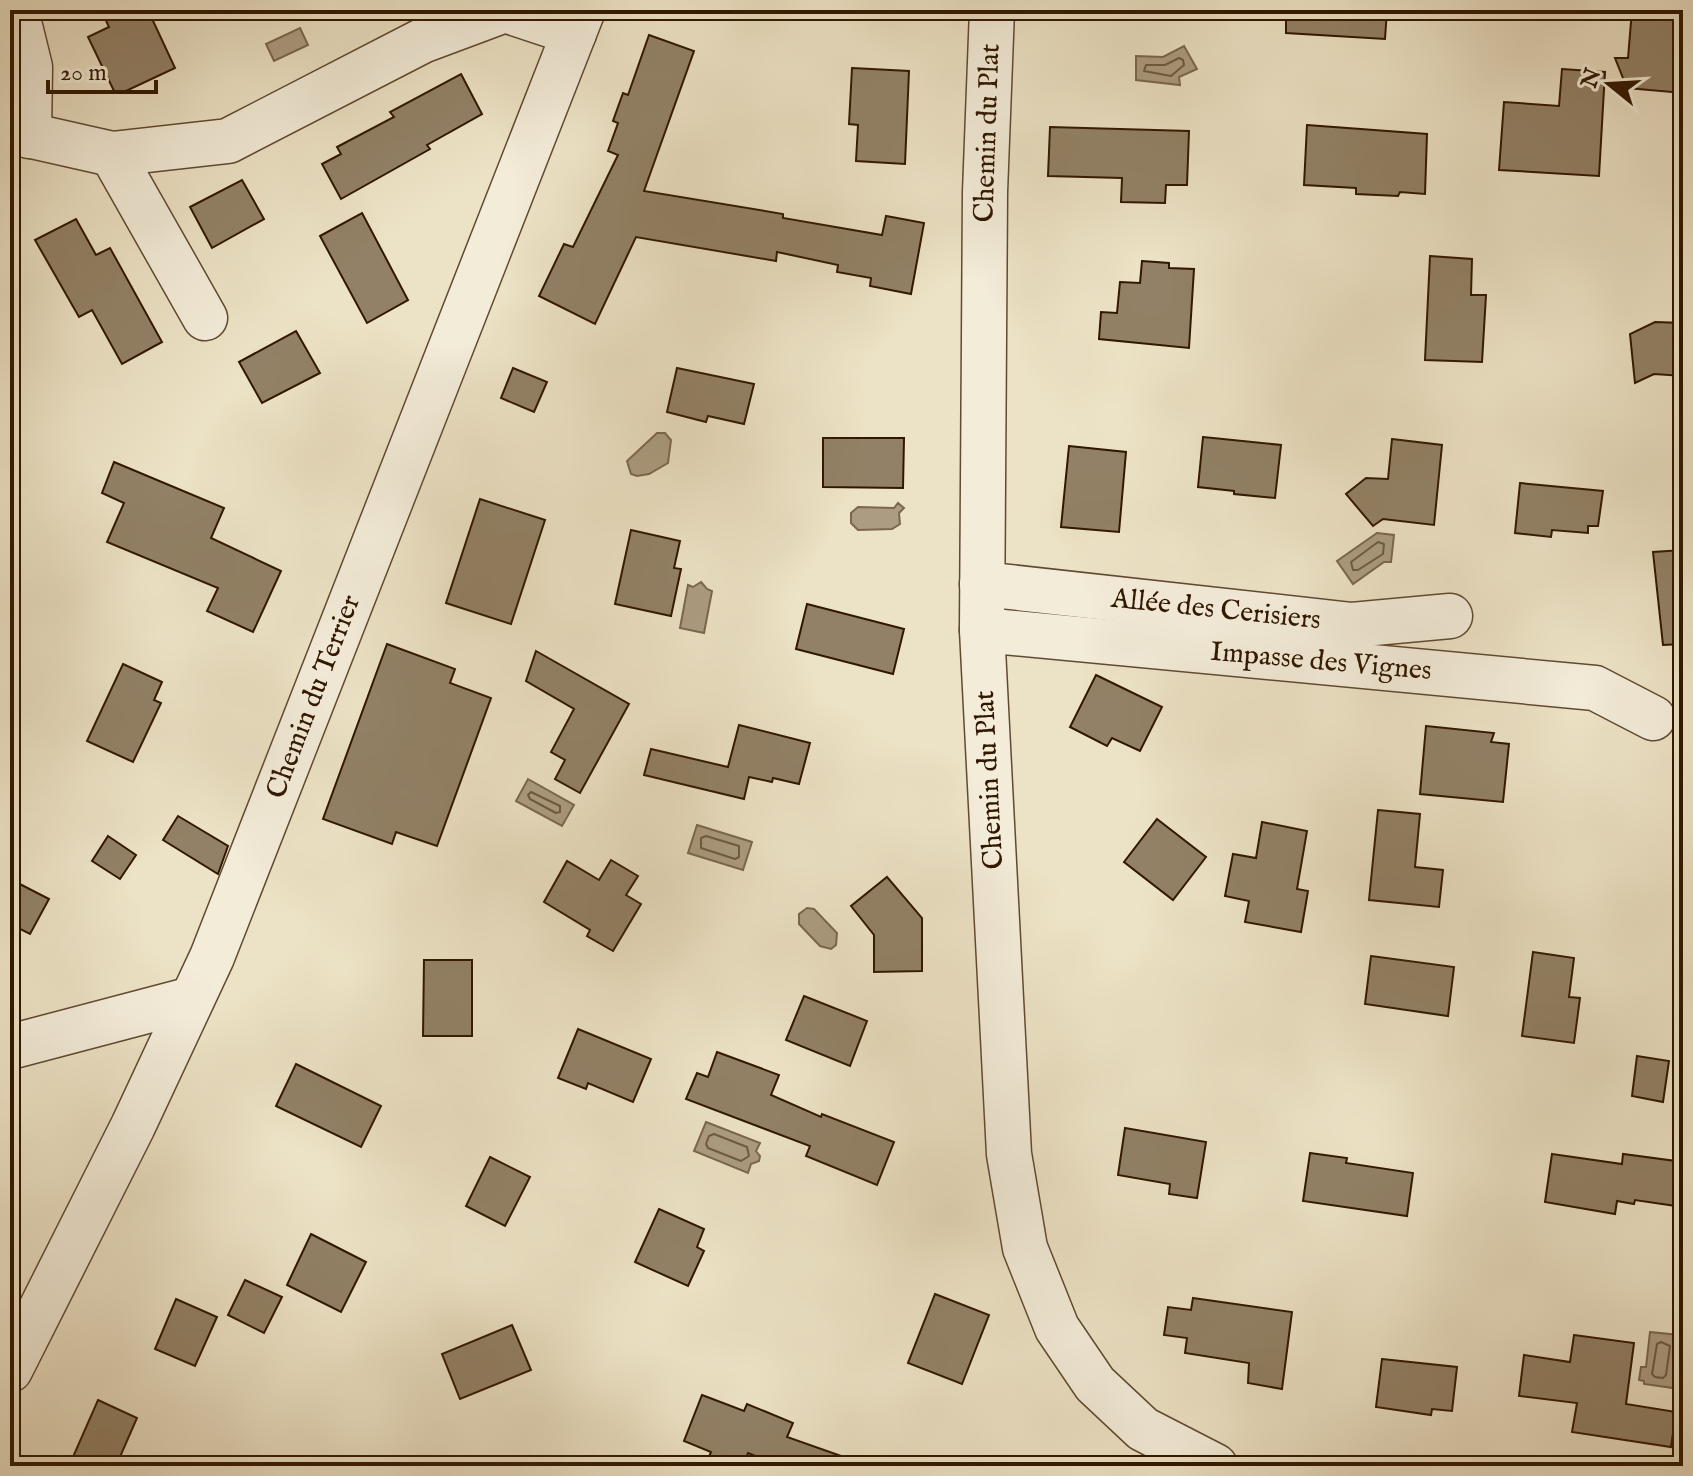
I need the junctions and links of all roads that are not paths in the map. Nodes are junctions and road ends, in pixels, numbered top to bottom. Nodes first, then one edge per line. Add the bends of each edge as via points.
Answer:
1 (16, 10) edge
2 (992, 10) edge
3 (579, 22) edge
4 (414, 25) edge
5 (19, 134) edge
6 (112, 154) junction
7 (205, 318) dead end
8 (982, 584) junction
9 (1450, 616) dead end
10 (982, 630) junction
11 (1653, 718) dead end
12 (192, 999) junction
13 (10, 1047) edge
14 (10, 1370) edge
15 (1215, 1466) edge

1 - 5 street via 30,67
2 - 8 street, Chemin du Plat
3 - 4 street via 505,10
3 - 12 street, Chemin du Terrier
4 - 6 street via 228,141
5 - 6 street
6 - 7 street
8 - 9 street, Allée des Cerisiers via 1352,625
8 - 10 street, Chemin du Plat
10 - 11 street, Impasse des Vignes via 1595,688
10 - 15 street, Chemin du Plat via 1009,1154 1025,1248 1057,1328 1095,1384 1143,1429
12 - 13 street
12 - 14 street, Chemin du Terrier

